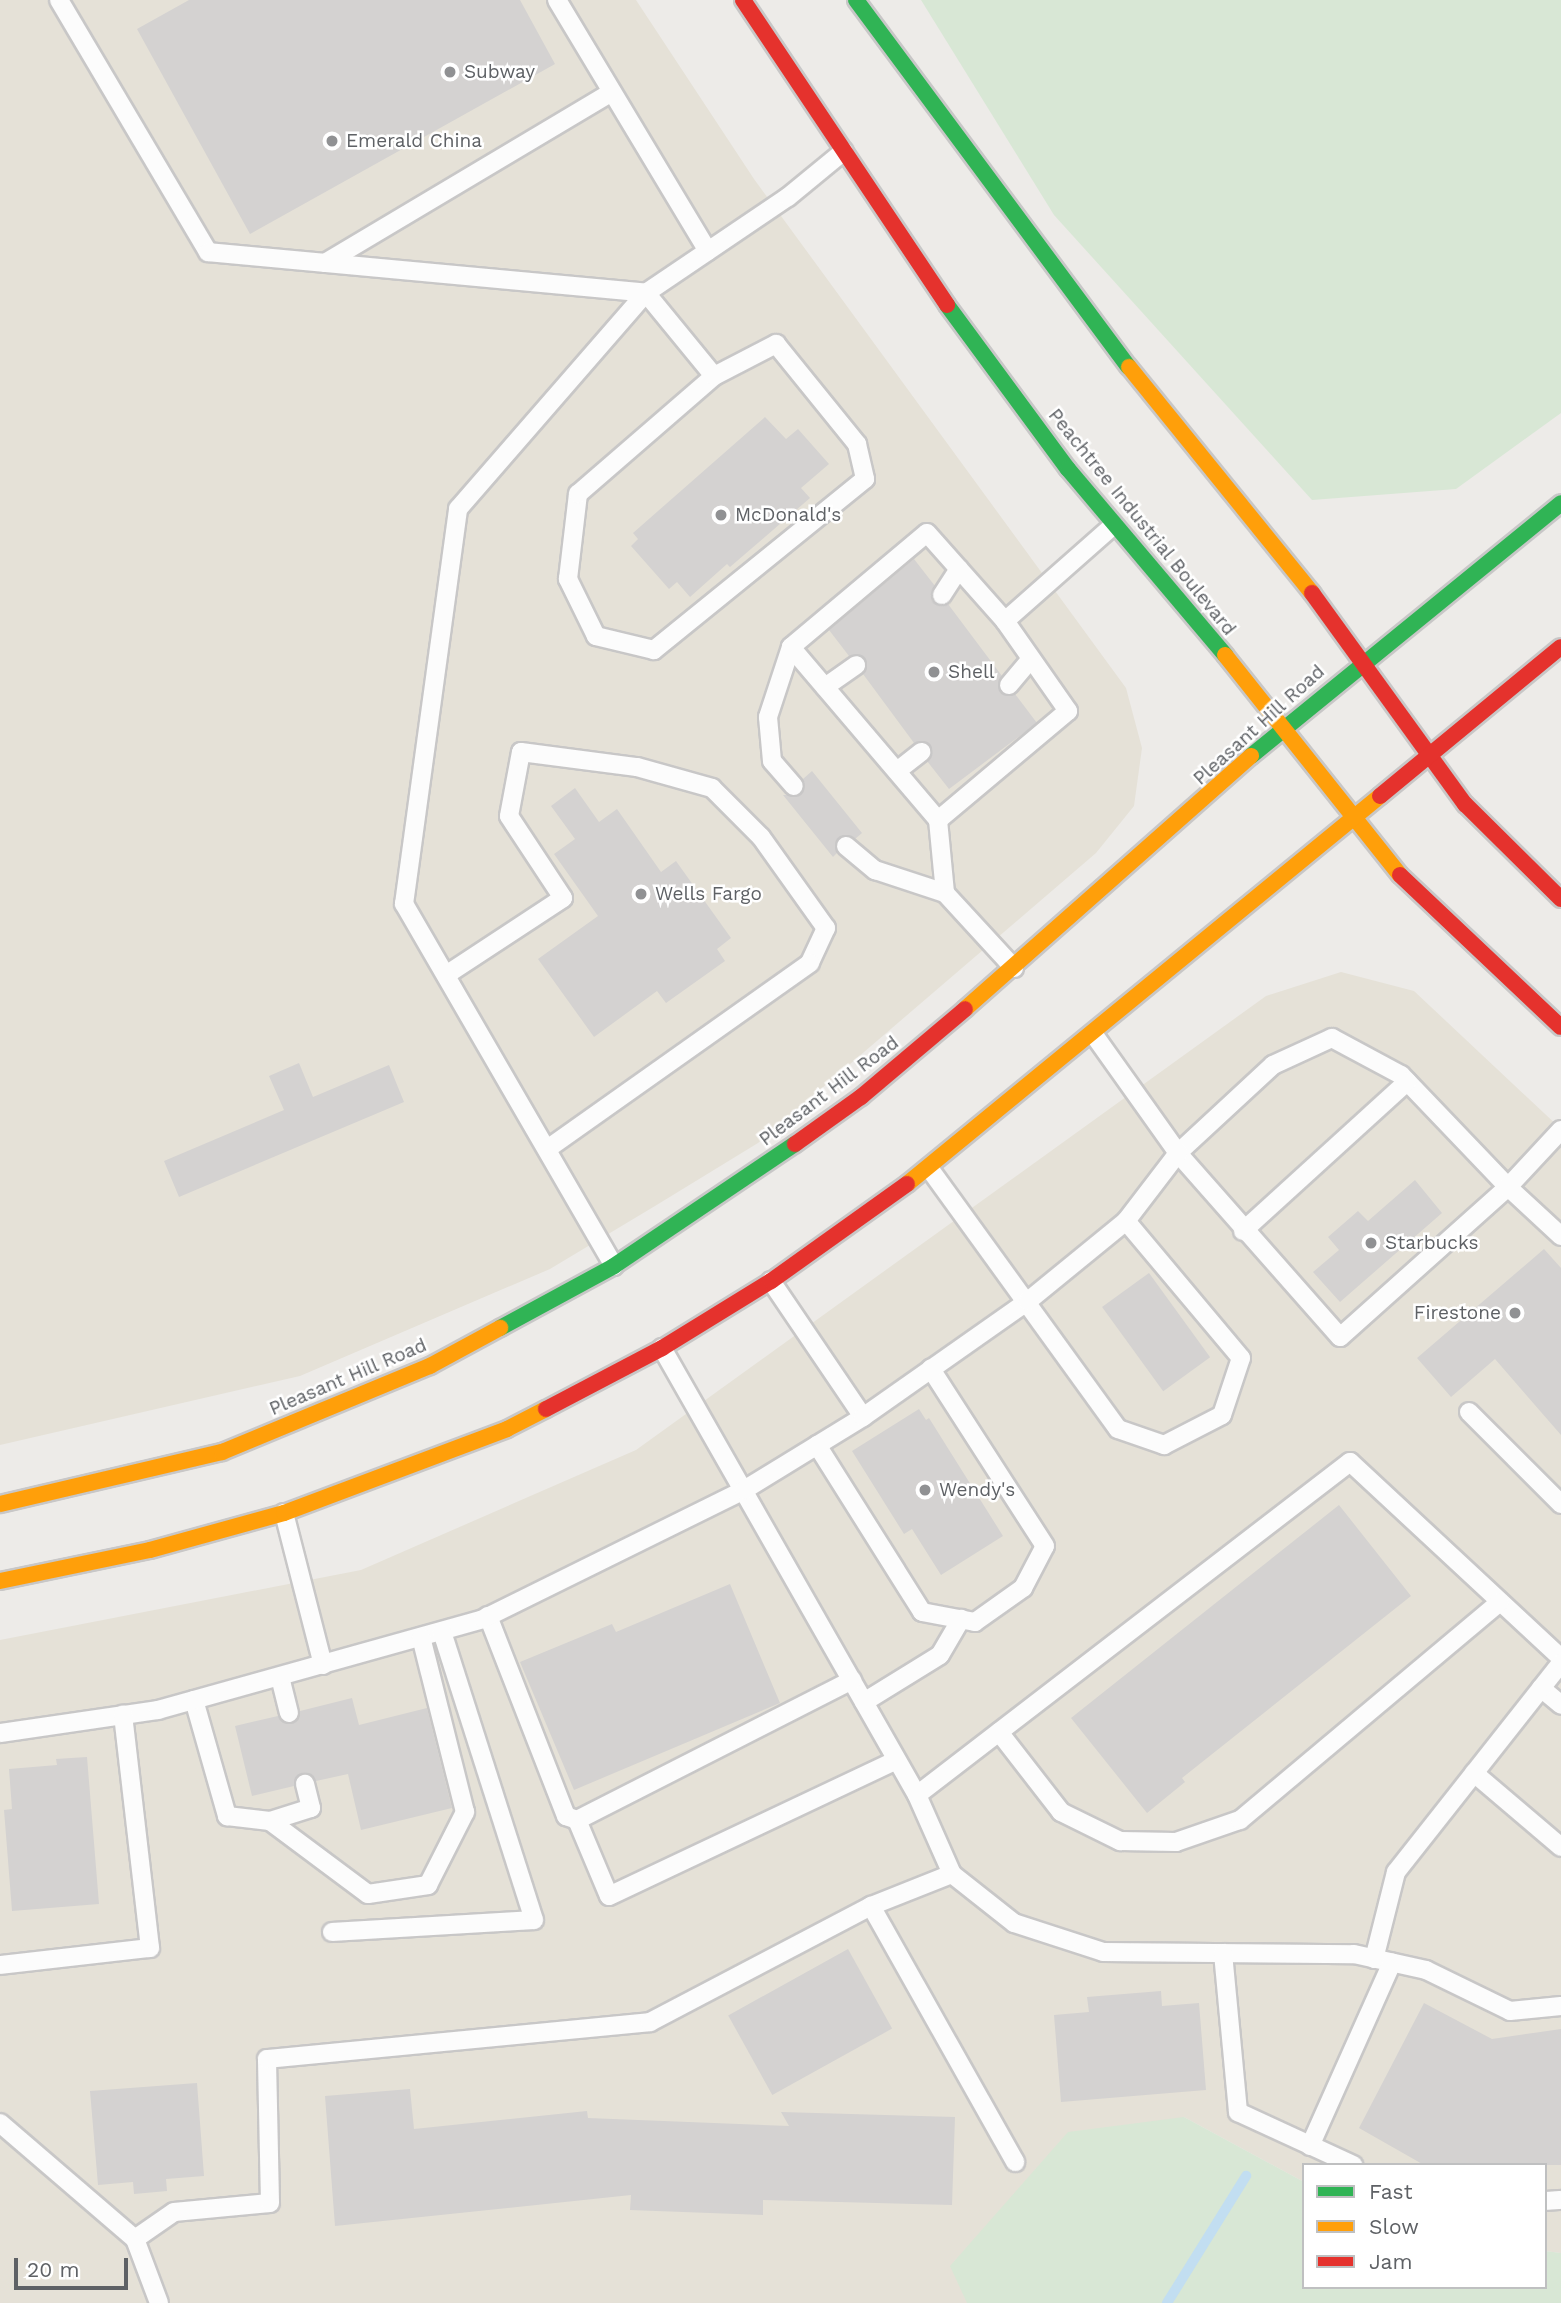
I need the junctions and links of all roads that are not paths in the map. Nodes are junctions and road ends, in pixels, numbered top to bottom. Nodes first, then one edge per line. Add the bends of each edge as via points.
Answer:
1 (557, 0) edge
2 (743, 0) edge
3 (856, 0) edge
4 (65, 2) edge
5 (612, 92) junction
6 (844, 150) junction
7 (708, 251) junction
8 (325, 263) junction
9 (646, 293) junction
10 (715, 376) junction
11 (1561, 503) edge
12 (1114, 525) junction
13 (959, 569) junction
14 (942, 595) dead end
15 (1005, 621) junction
16 (791, 647) junction
17 (1561, 647) edge
18 (1031, 659) junction
19 (1361, 663) junction
20 (856, 665) dead end
21 (1009, 685) dead end
22 (825, 687) junction
23 (1282, 729) junction
24 (921, 752) dead end
25 (1428, 757) junction
26 (897, 771) junction
27 (794, 786) dead end
28 (938, 820) junction
29 (1352, 820) junction
30 (846, 846) dead end
31 (946, 893) junction
32 (1561, 899) edge
33 (1014, 968) junction
34 (446, 975) junction
35 (1561, 1027) edge
36 (1095, 1036) junction
37 (1407, 1082) junction
38 (1561, 1130) edge
39 (547, 1149) junction
40 (1178, 1153) junction
41 (929, 1168) junction
42 (1508, 1187) junction
43 (1126, 1221) junction
44 (1243, 1231) junction
45 (1561, 1236) edge
46 (614, 1266) junction
47 (771, 1280) junction
48 (1028, 1301) junction
49 (662, 1348) junction
50 (930, 1370) junction
51 (1469, 1412) dead end
52 (863, 1417) junction
53 (817, 1445) junction
54 (744, 1490) junction
55 (0, 1504) edge
56 (1561, 1504) edge
57 (284, 1513) junction
58 (0, 1581) edge
59 (1500, 1602) junction
60 (488, 1616) junction
61 (961, 1619) junction
62 (442, 1631) junction
63 (421, 1637) junction
64 (1561, 1661) edge
65 (323, 1665) junction
66 (280, 1677) junction
67 (852, 1681) junction
68 (1541, 1688) junction
69 (194, 1700) junction
70 (864, 1702) junction
71 (1561, 1705) edge
72 (289, 1713) dead end
73 (123, 1715) junction
74 (999, 1731) junction
75 (0, 1732) edge
76 (897, 1760) junction
77 (1474, 1773) junction
78 (305, 1783) dead end
79 (917, 1795) junction
80 (577, 1820) junction
81 (270, 1821) junction
82 (1561, 1847) edge
83 (952, 1874) junction
84 (871, 1906) junction
85 (332, 1932) dead end
86 (1223, 1953) junction
87 (1383, 1961) junction
88 (0, 1965) edge
89 (1561, 2006) edge
90 (0, 2123) edge
91 (1310, 2146) junction
92 (1014, 2162) dead end
93 (1348, 2163) edge
94 (135, 2239) junction
95 (159, 2303) edge

1 - 5 lane
2 - 6 highway, Peachtree Industrial Boulevard
3 - 19 highway via 1123,362 1317,599
4 - 8 lane via 208,252
5 - 7 lane
5 - 8 lane
6 - 7 lane via 788,197
6 - 12 highway, Peachtree Industrial Boulevard via 1015,399
7 - 9 lane
8 - 9 lane
9 - 10 lane
9 - 34 lane via 458,509 404,904
10 - 10 lane via 578,494 568,579 596,636 654,650 865,479 857,444 776,344
11 - 19 highway, Pleasant Hill Road
12 - 15 lane
12 - 23 highway, Peachtree Industrial Boulevard
13 - 14 lane
13 - 15 lane
13 - 16 lane via 927,533
15 - 18 lane
16 - 22 lane
16 - 27 lane via 768,717 772,761
17 - 25 highway
18 - 21 lane
18 - 28 lane via 1068,711
19 - 23 highway, Pleasant Hill Road
19 - 25 highway
20 - 22 lane
22 - 26 lane
23 - 29 highway, Peachtree Industrial Boulevard
23 - 33 highway, Pleasant Hill Road
24 - 26 lane
25 - 29 highway
25 - 32 highway via 1465,804
26 - 28 lane
28 - 31 lane
29 - 35 highway, Peachtree Industrial Boulevard via 1402,877
29 - 36 highway
30 - 31 lane via 875,870
31 - 33 lane
33 - 46 highway, Pleasant Hill Road via 861,1097 710,1205
34 - 39 lane
34 - 39 lane via 563,898 509,816 521,752 637,767 712,788 761,837 826,928 810,963
36 - 40 lane
36 - 41 highway
37 - 40 lane via 1332,1038 1273,1065
37 - 42 lane
37 - 44 lane
38 - 42 lane
39 - 46 lane
40 - 43 lane
40 - 44 lane
41 - 47 highway
41 - 48 lane
42 - 44 lane via 1340,1337
42 - 45 lane
43 - 48 lane
43 - 48 lane via 1241,1358 1222,1415 1164,1445 1118,1429
46 - 55 highway, Pleasant Hill Road via 430,1366 222,1452
47 - 49 highway
47 - 52 lane
48 - 50 lane
49 - 54 lane
49 - 57 highway via 507,1429
50 - 52 lane
50 - 61 lane via 1045,1546 1023,1588 975,1622
51 - 56 lane
52 - 53 lane
53 - 54 lane
53 - 61 lane via 922,1612
54 - 60 lane
54 - 67 lane
57 - 58 highway via 150,1550
57 - 65 lane
59 - 64 lane
59 - 74 lane via 1240,1820 1176,1842 1120,1841 1061,1812
59 - 74 lane via 1350,1462
60 - 62 lane
60 - 80 lane via 566,1816
61 - 70 lane via 940,1655
62 - 63 lane
62 - 85 lane via 534,1920
63 - 65 lane
63 - 81 lane via 466,1812 428,1885 368,1894
64 - 68 lane
65 - 66 lane
66 - 69 lane
66 - 72 lane
67 - 70 lane
67 - 80 lane
68 - 71 lane
68 - 77 lane
69 - 73 lane
69 - 81 lane via 227,1816
70 - 76 lane
73 - 75 lane
73 - 88 lane via 150,1948
74 - 79 lane
76 - 79 lane
76 - 80 lane via 609,1896
77 - 82 lane
77 - 87 lane via 1396,1872
78 - 81 lane via 311,1808
79 - 83 lane
83 - 84 lane
83 - 86 lane via 1014,1923 1103,1952
84 - 92 lane
84 - 94 lane via 650,2022 267,2059 270,2203 174,2212
86 - 87 lane via 1354,1954
86 - 91 lane via 1238,2112
87 - 89 lane via 1426,1970 1510,2011
87 - 91 lane
90 - 94 lane
91 - 93 lane
94 - 95 lane

